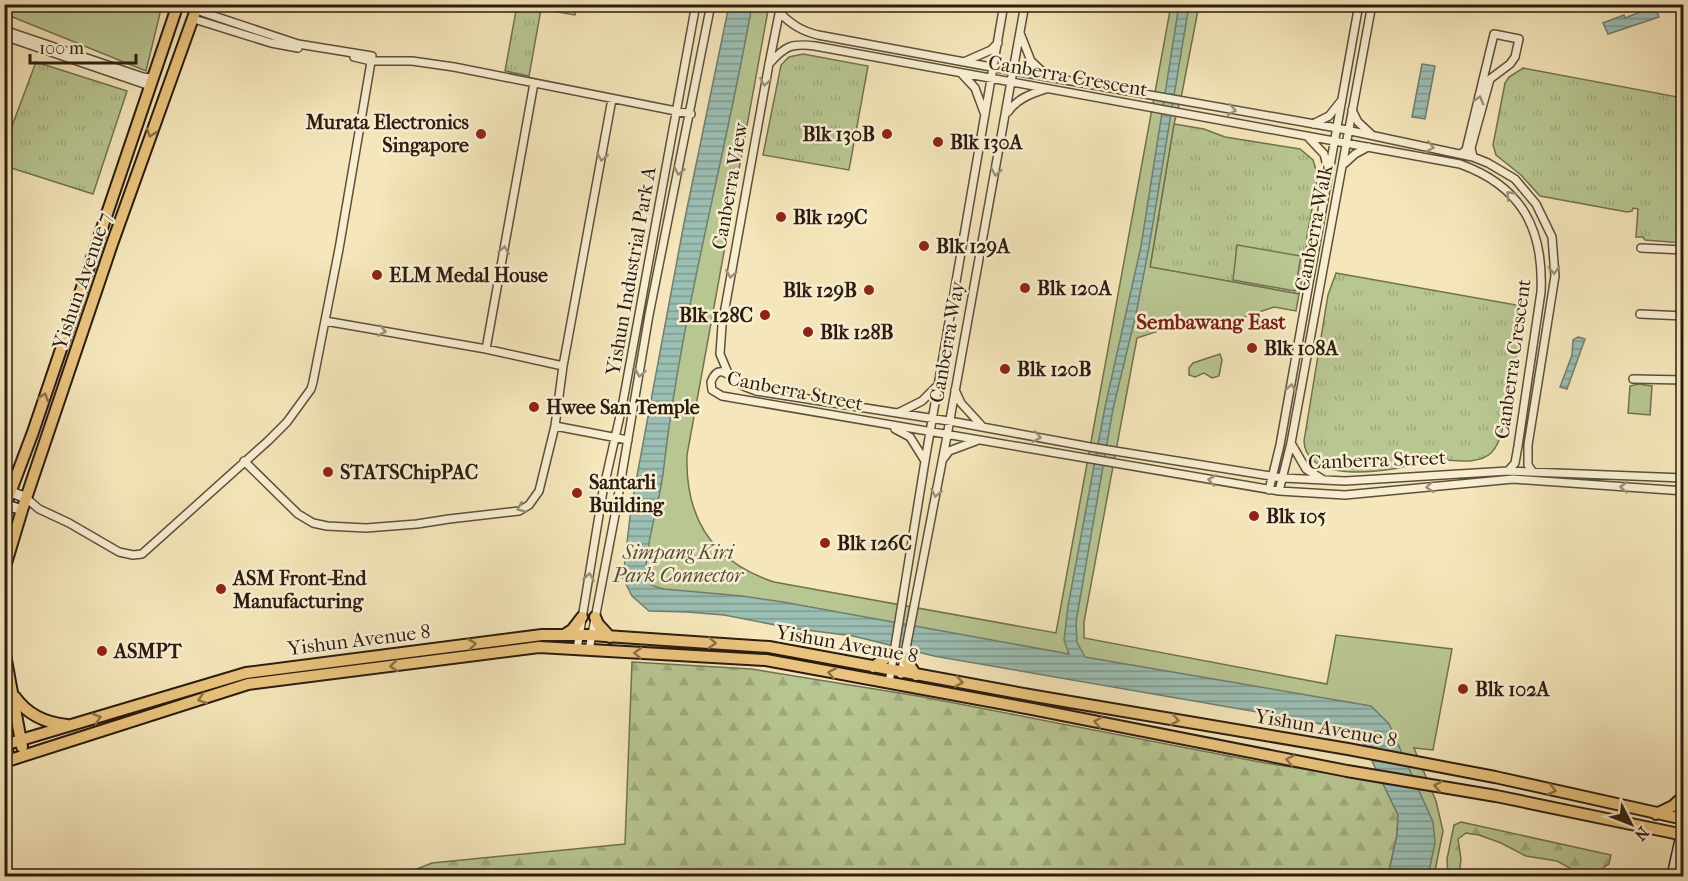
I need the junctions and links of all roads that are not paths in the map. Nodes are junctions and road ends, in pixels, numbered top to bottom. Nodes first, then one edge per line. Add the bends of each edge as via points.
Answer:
1 (178, 4) edge
2 (696, 4) edge
3 (711, 4) edge
4 (781, 4) edge
5 (1004, 4) edge
6 (1025, 4) edge
7 (1359, 4) edge
8 (1372, 4) edge
9 (196, 11) edge
10 (780, 13) junction
11 (4, 30) edge
12 (1020, 33) junction
13 (4, 36) edge
14 (999, 42) junction
15 (877, 45) junction
16 (372, 58) junction
17 (879, 58) junction
18 (964, 62) junction
19 (769, 64) junction
20 (995, 68) junction
21 (1013, 71) junction
22 (961, 73) junction
23 (1047, 76) junction
24 (170, 78) junction
25 (993, 78) junction
26 (151, 81) junction
27 (1011, 81) junction
28 (534, 83) junction
29 (1048, 88) junction
30 (1343, 98) junction
31 (612, 99) junction
32 (1352, 110) junction
33 (676, 111) junction
34 (691, 114) junction
35 (1006, 114) junction
36 (986, 115) junction
37 (1311, 124) junction
38 (1337, 128) junction
39 (1349, 130) junction
40 (1372, 135) junction
41 (1306, 136) junction
42 (1335, 142) junction
43 (1346, 144) junction
44 (1368, 147) junction
45 (1461, 154) junction
46 (1473, 157) junction
47 (1344, 164) junction
48 (1329, 178) junction
49 (1641, 248) dead end
50 (1683, 250) edge
51 (1640, 314) dead end
52 (1683, 316) edge
53 (325, 321) junction
54 (486, 349) junction
55 (563, 366) junction
56 (728, 373) junction
57 (1633, 379) dead end
58 (1683, 380) edge
59 (939, 384) junction
60 (955, 390) junction
61 (898, 413) junction
62 (933, 418) junction
63 (950, 421) junction
64 (555, 426) junction
65 (891, 426) junction
66 (984, 427) junction
67 (33, 432) junction
68 (930, 433) junction
69 (48, 436) junction
70 (947, 436) junction
71 (616, 438) junction
72 (628, 440) junction
73 (978, 441) junction
74 (1291, 443) junction
75 (244, 461) junction
76 (925, 461) junction
77 (942, 463) junction
78 (1532, 471) junction
79 (1512, 474) junction
80 (1273, 475) junction
81 (1283, 478) junction
82 (1683, 478) edge
83 (1324, 481) junction
84 (8, 490) edge
85 (1269, 490) junction
86 (1683, 491) edge
87 (1280, 492) junction
88 (26, 498) junction
89 (5, 505) edge
90 (39, 509) junction
91 (22, 510) junction
92 (4, 570) edge
93 (582, 617) junction
94 (595, 617) junction
95 (564, 635) junction
96 (580, 635) junction
97 (591, 635) junction
98 (610, 637) junction
99 (4, 649) edge
100 (577, 649) junction
101 (589, 650) junction
102 (899, 654) junction
103 (873, 667) junction
104 (896, 671) junction
105 (916, 675) junction
106 (894, 684) junction
107 (11, 692) junction
108 (72, 725) junction
109 (4, 732) edge
110 (21, 741) junction
111 (6, 744) edge
112 (24, 756) junction
113 (7, 761) edge
114 (1683, 796) edge
115 (1655, 814) junction
116 (1683, 820) edge
117 (1682, 835) edge
118 (1672, 876) edge

1 - 26 main road, Yishun Avenue 7
2 - 33 street, Yishun Industrial Park A
3 - 34 street, Yishun Industrial Park A
4 - 10 street, Canberra View
5 - 14 street, Canberra Way
6 - 12 street, Canberra Way
7 - 30 street, Canberra Walk
8 - 32 street, Canberra Walk
9 - 16 street via 298,44
9 - 24 main road, Yishun Avenue 7
10 - 15 street, Canberra Crescent via 804,31
10 - 19 street, Canberra View
11 - 26 street
12 - 21 street, Canberra Way
12 - 23 street via 1031,61
13 - 26 street
14 - 18 street via 991,51
14 - 20 street, Canberra Way
15 - 17 street
15 - 18 street, Canberra Crescent
16 - 28 street via 454,67
16 - 53 street
17 - 19 street, Canberra Crescent via 798,44 782,50
17 - 22 street, Canberra Crescent
18 - 20 street, Canberra Crescent
19 -> 56 street, Canberra View via 722,325 720,354
20 - 21 street, Canberra Crescent
20 - 25 street, Canberra Way
21 - 23 street, Canberra Crescent
21 - 27 street, Canberra Way
22 - 25 street, Canberra Crescent
22 - 36 street via 975,88
23 -> 37 street, Canberra Crescent
24 - 26 main road via 159,86
24 -> 69 main road, Yishun Avenue 7
25 - 27 street, Canberra Crescent
25 - 36 street, Canberra Way
67 -> 26 main road, Yishun Avenue 7
27 - 29 street, Canberra Crescent
27 - 35 street, Canberra Way
28 - 31 street
54 -> 28 street
29 - 35 street via 1028,94
29 - 41 street, Canberra Crescent
30 - 37 street via 1329,116
30 - 38 street, Canberra Walk
31 - 33 street
31 -> 55 street
32 - 39 street, Canberra Walk
32 - 40 street
33 - 34 street
33 - 71 street, Yishun Industrial Park A
34 -> 72 street, Yishun Industrial Park A
35 -> 60 street, Canberra Way
36 - 59 street, Canberra Way
37 - 38 street, Canberra Crescent
38 - 39 street, Canberra Crescent
38 - 42 street, Canberra Walk
39 - 40 street, Canberra Crescent
39 - 43 street, Canberra Walk
40 -> 45 street, Canberra Crescent
41 - 42 street, Canberra Crescent
41 - 48 street via 1324,154
42 - 43 street, Canberra Crescent
42 - 48 street, Canberra Walk
43 - 44 street, Canberra Crescent
43 - 47 street, Canberra Walk
44 - 47 street
79 -> 44 street, Canberra Crescent via 1541,292 1542,268 1536,238 1524,210 1497,181 1480,172 1460,164
45 - 46 street, Canberra Crescent
45 -> 46 street via 1466,150 1494,34 1519,39 1510,64 1490,79 1471,148
46 -> 78 street, Canberra Crescent via 1515,179 1536,204 1552,237 1555,276 1526,456
47 - 74 street, Canberra Walk
80 -> 48 street, Canberra Walk
49 - 50 street
51 - 52 street
53 -> 54 street
53 - 75 street via 311,389 287,422
54 - 55 street
55 - 64 street
56 - 61 street, Canberra Street via 756,391
56 - 65 street, Canberra Street via 715,375 711,382 712,390 722,396
57 - 58 street
59 - 61 street via 921,401
59 - 62 street, Canberra Way
60 - 63 street, Canberra Way
60 - 66 street via 961,403
61 - 62 street, Canberra Street
62 - 63 street, Canberra Street
62 - 68 street, Canberra Way
63 - 66 street, Canberra Street
63 - 70 street, Canberra Way
64 - 71 street
64 -> 75 street via 539,491 530,505 519,511 417,524 366,528 313,523 298,514
65 - 68 street, Canberra Street
65 - 76 street via 910,437
66 -> 80 street, Canberra Street
67 - 69 main road
67 - 84 main road, Yishun Avenue 7
68 - 70 street, Canberra Street
68 - 76 street, Canberra Way
69 - 88 main road, Yishun Avenue 7
70 - 73 street, Canberra Street
70 - 77 street, Canberra Way
71 - 72 street
93 -> 71 street, Yishun Industrial Park A
72 - 94 street, Yishun Industrial Park A
73 - 77 street via 949,451
85 -> 73 street, Canberra Street
74 - 81 street, Canberra Walk
74 - 83 street via 1306,469
75 - 90 street via 142,554 119,552
76 - 102 street, Canberra Way via 899,618
77 -> 102 street, Canberra Way via 911,620
78 - 79 street, Canberra Street
78 - 82 street, Canberra Street
79 - 83 street, Canberra Street
86 -> 79 street, Canberra Street
79 -> 87 street, Canberra Street via 1345,495
80 - 81 street, Canberra Street
80 - 85 street, Canberra Walk
81 - 83 street, Canberra Street
81 - 87 street, Canberra Walk
84 - 88 street
84 - 89 main road, Yishun Avenue 7
85 - 87 street, Canberra Street
88 - 90 street
88 - 91 main road, Yishun Avenue 7
89 - 91 street
90 - 91 street
91 - 92 main road, Yishun Avenue 7
93 - 95 main road
93 - 96 street, Yishun Industrial Park A
94 - 97 street, Yishun Industrial Park A
94 - 98 main road
95 - 96 main road, Yishun Avenue 8
108 -> 95 main road, Yishun Avenue 8 via 246,673
96 - 97 main road, Yishun Avenue 8
96 - 100 street, Yishun Industrial Park A
97 - 98 main road, Yishun Avenue 8
97 - 101 street, Yishun Industrial Park A
98 -> 103 main road, Yishun Avenue 8 via 770,647
99 - 107 main road
100 - 101 main road, Yishun Avenue 8
100 -> 112 main road, Yishun Avenue 8 via 539,648 248,684
106 -> 101 main road, Yishun Avenue 8 via 766,660
102 - 103 main road
102 - 104 street, Canberra Way
102 - 104 street, Canberra Way
102 - 105 main road
103 - 104 main road, Yishun Avenue 8
104 - 105 main road, Yishun Avenue 8
104 - 106 street, Canberra Way
105 -> 115 main road, Yishun Avenue 8 via 1348,749 1495,777
117 -> 106 main road, Yishun Avenue 8 via 1496,796
107 - 108 main road via 23,708 45,720
107 - 110 main road
108 - 110 main road, Yishun Avenue 8
109 - 111 main road
110 - 111 main road, Yishun Avenue 8
110 - 112 main road
111 - 113 main road
112 - 113 main road, Yishun Avenue 8
114 - 115 main road via 1673,806
115 - 116 main road, Yishun Avenue 8
116 - 117 main road
117 - 118 street

